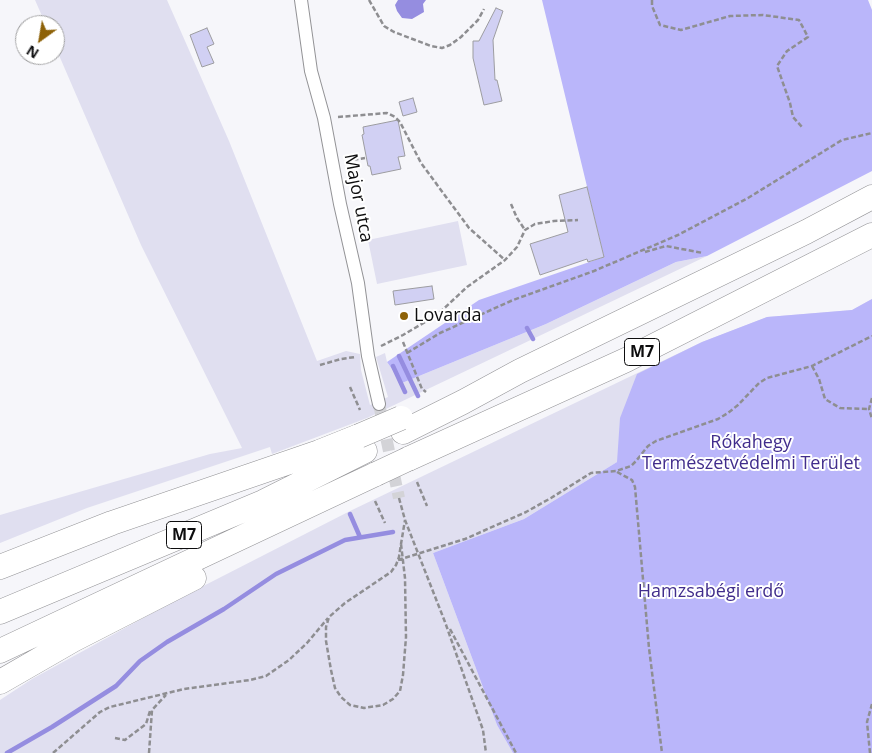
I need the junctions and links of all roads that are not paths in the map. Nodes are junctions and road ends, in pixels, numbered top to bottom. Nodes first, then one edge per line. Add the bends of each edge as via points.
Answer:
1 (301, 0) edge
2 (872, 197) edge
3 (872, 235) edge
4 (379, 404) tunnel mouth
5 (362, 443) junction
6 (351, 486) junction
7 (0, 567) edge
8 (0, 612) edge
9 (0, 651) edge
10 (0, 682) edge

1 - 4 street, Major utca via 311,71 358,282 368,356
2 - 5 highway, M7 via 463,402
3 - 6 highway, M7, bridge via 626,360
5 - 7 highway via 319,452 112,523
5 - 8 highway, M7 via 263,502
6 - 9 highway, M7
6 - 10 highway via 295,529 146,601

